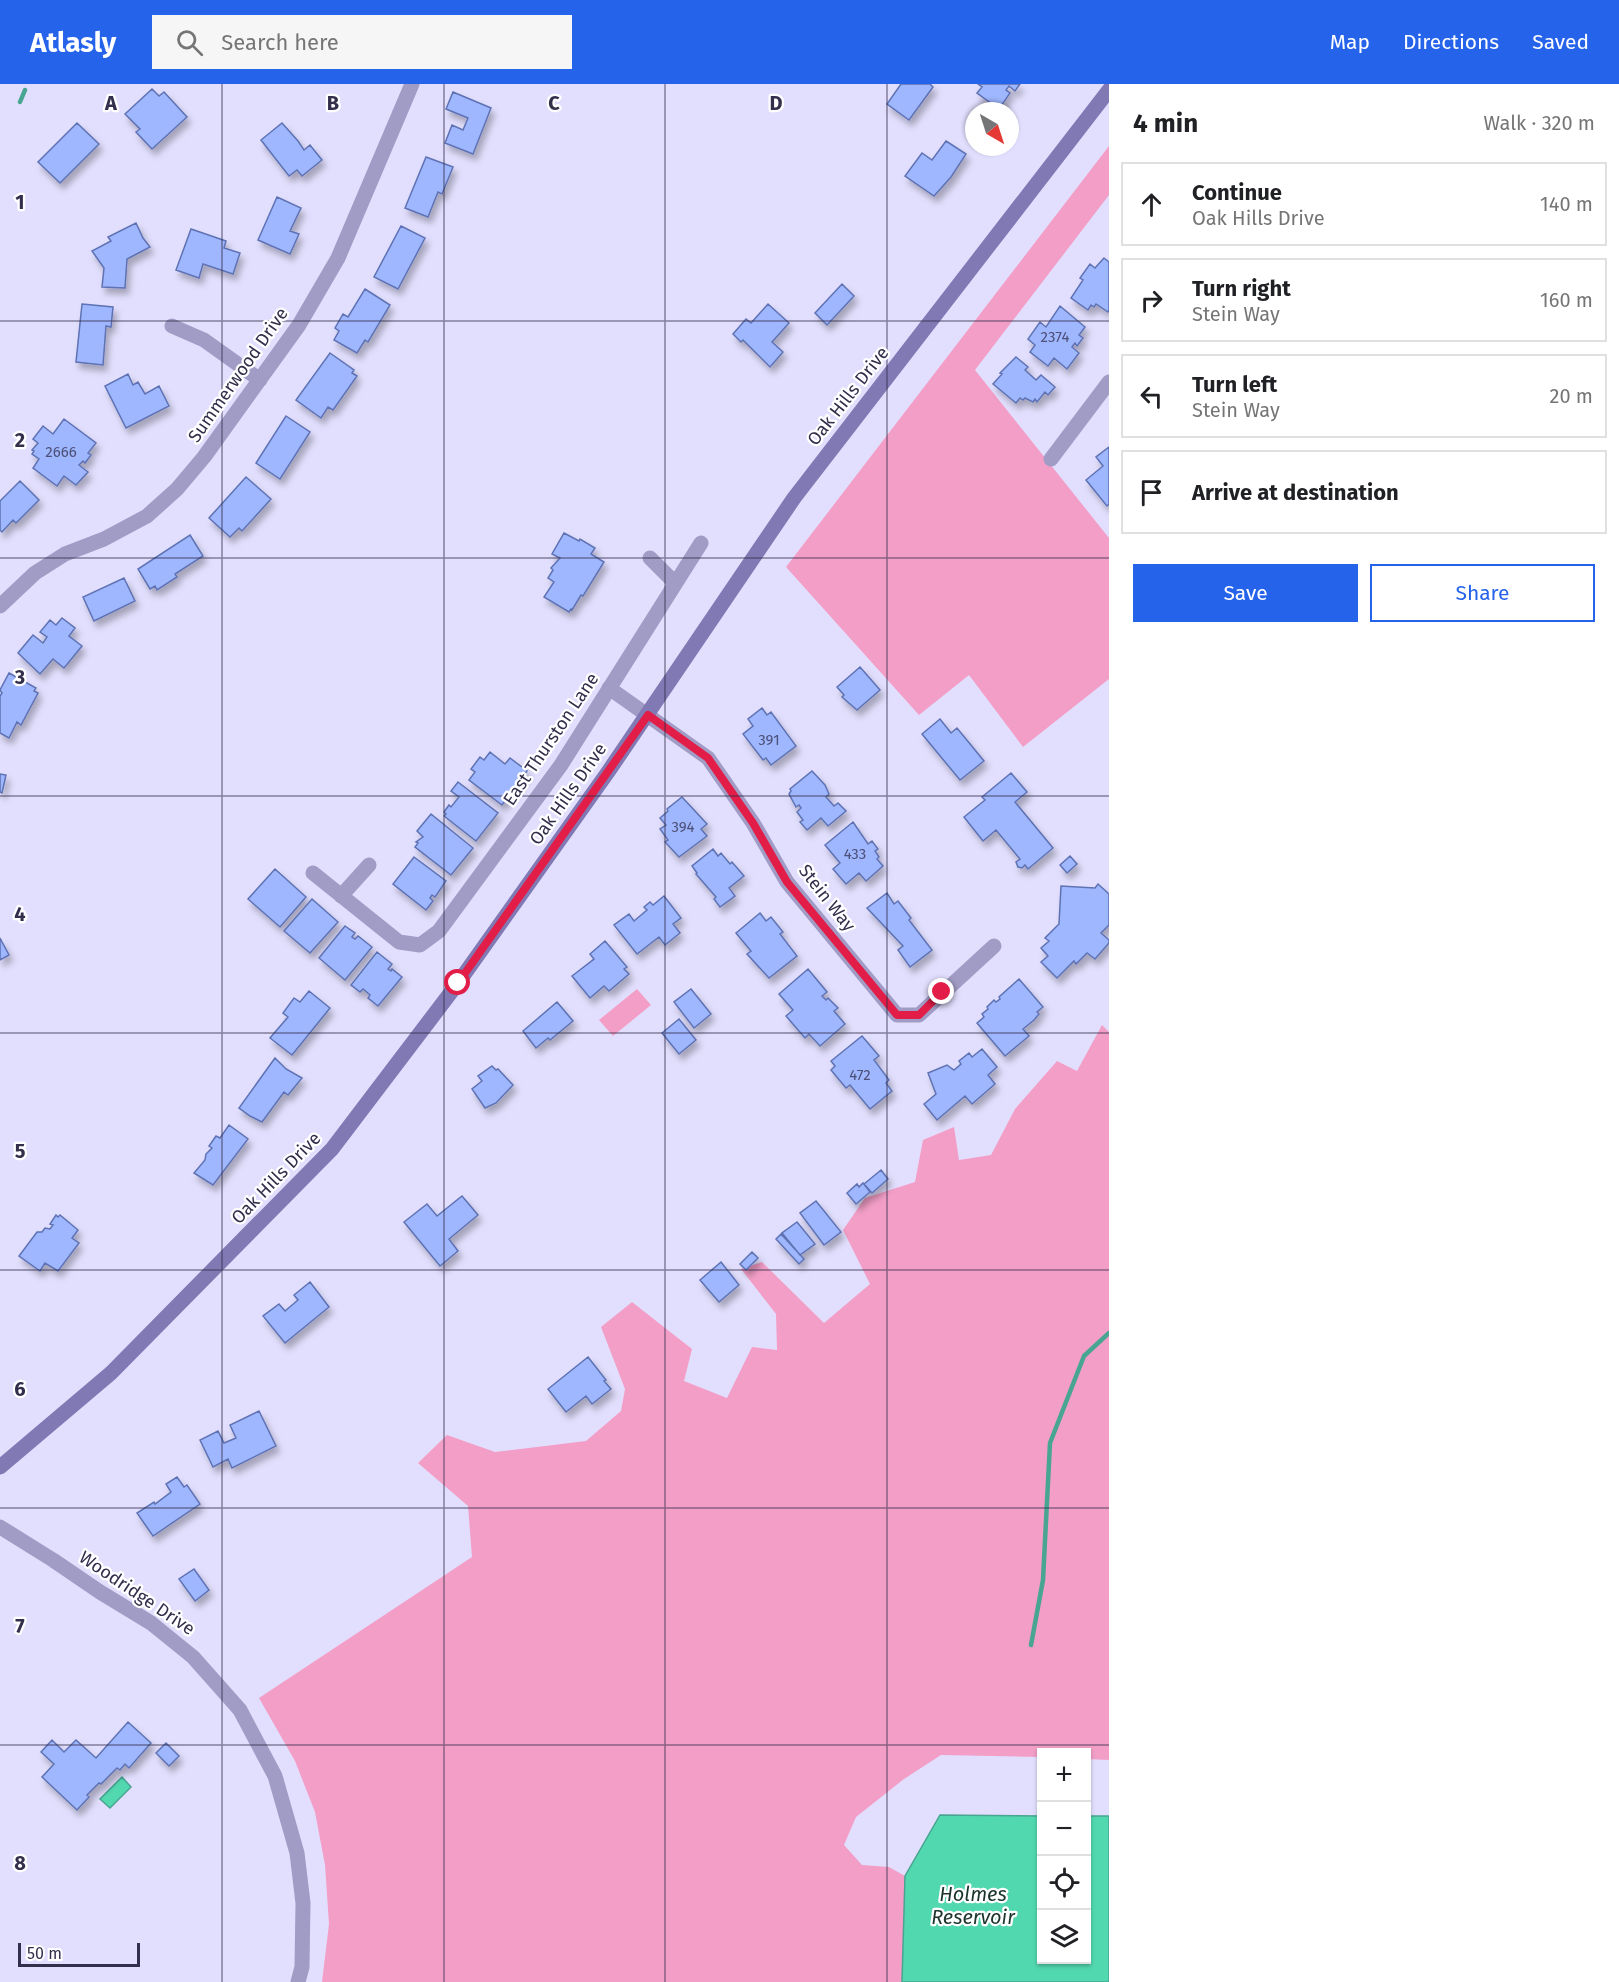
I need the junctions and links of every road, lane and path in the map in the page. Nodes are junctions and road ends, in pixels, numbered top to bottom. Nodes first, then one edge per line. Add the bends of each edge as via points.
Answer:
1 (412, 84) edge
2 (1109, 90) edge
3 (172, 327) dead end
4 (260, 380) junction
5 (1109, 382) edge
6 (1051, 459) dead end
7 (701, 543) dead end
8 (650, 558) dead end
9 (675, 583) junction
10 (0, 606) edge
11 (609, 688) junction
12 (648, 715) junction
13 (369, 865) dead end
14 (313, 873) dead end
15 (341, 896) junction
16 (994, 946) dead end
17 (0, 1467) edge
18 (0, 1527) edge
19 (298, 1982) edge

1 - 4 street, Summerwood Drive via 338,258 299,325
2 - 12 main road, Oak Hills Drive via 794,498
3 - 4 street via 204,340
4 - 10 street, Summerwood Drive via 204,457 147,516 65,554 34,573
5 - 6 street
7 - 9 street, East Thurston Lane
8 - 9 street
9 - 11 street, East Thurston Lane
11 - 12 street
11 - 15 street, East Thurston Lane via 561,765 439,932 420,945 399,942
12 - 16 street, Stein Way via 708,758 753,823 787,882 897,1015 919,1015
12 - 17 main road, Oak Hills Drive via 458,983 332,1149 111,1373
13 - 15 street
14 - 15 street
18 - 19 street, Woodridge Drive via 150,1623 194,1657 240,1710 275,1776 297,1853 303,1903 302,1967

